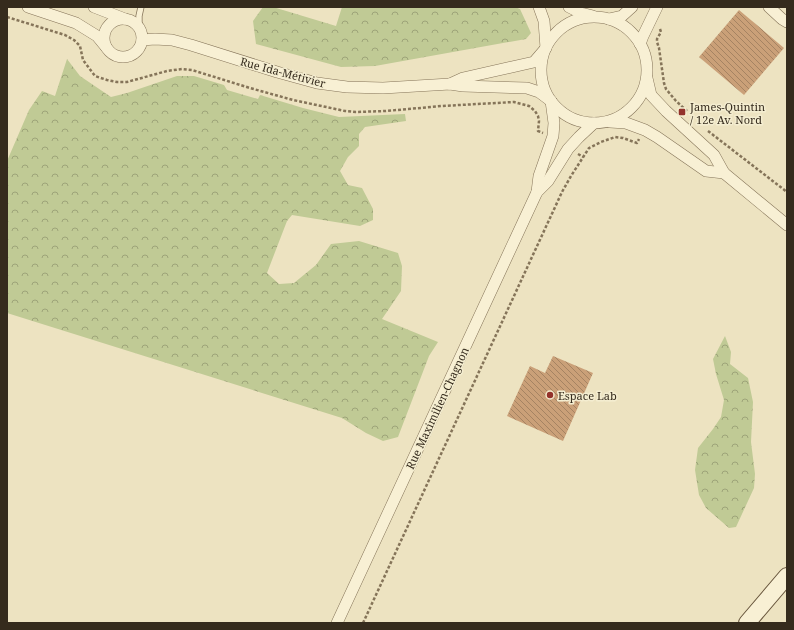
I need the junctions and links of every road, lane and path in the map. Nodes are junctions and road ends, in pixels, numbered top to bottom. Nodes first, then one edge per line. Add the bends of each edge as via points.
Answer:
1 (28, 7) edge
2 (94, 7) edge
3 (141, 7) edge
4 (539, 7) edge
5 (569, 7) edge
6 (632, 7) edge
7 (657, 7) edge
8 (769, 7) edge
9 (598, 17) junction
10 (125, 19) junction
11 (609, 19) junction
12 (787, 22) edge
13 (139, 28) junction
14 (659, 28) dead end
15 (142, 40) junction
16 (640, 44) junction
17 (106, 47) junction
18 (546, 48) junction
19 (647, 77) junction
20 (450, 84) junction
21 (551, 101) junction
22 (687, 111) dead end
23 (606, 122) junction
24 (594, 123) junction
25 (703, 127) dead end
26 (641, 136) dead end
27 (724, 173) junction
28 (537, 192) junction
29 (787, 192) edge
30 (787, 225) edge
31 (787, 576) edge
32 (337, 623) edge
33 (363, 623) edge
34 (747, 623) edge

1 - 17 street via 76,23 97,36
2 - 10 street
3 - 13 lane
4 - 18 street via 544,21
5 - 9 street
6 - 11 street via 622,16
7 - 16 street
8 - 12 street
9 - 11 street
9 - 18 street via 573,21 552,37
10 - 13 street
10 - 17 street via 110,24 104,39
11 - 16 street via 627,28
13 - 15 street
14 - 22 path via 661,32 657,42 666,89
15 - 17 street via 134,53 127,56 119,56
15 - 20 street, Rue Ida-Métivier via 172,40 317,83 383,88
16 - 19 street via 645,55
18 - 20 street, Rue Ida-Métivier via 534,62 462,78
18 - 21 street via 541,75
19 - 23 street via 634,106 621,116
19 - 27 street via 651,95 714,156
20 - 21 street, Rue Ida-Métivier via 527,88 539,92
21 - 24 street via 562,113 577,120
21 - 28 street, Rue Maximilien-Chagnon via 553,136 539,176
23 - 24 street
23 - 27 street via 626,123 645,130 706,171
24 - 28 street, Rue Maximilien-Chagnon via 579,136 548,181
25 - 29 path
26 - 33 path via 637,143 614,137 590,148 565,186
27 - 30 street
28 - 32 street, Rue Maximilien-Chagnon
31 - 34 main road

